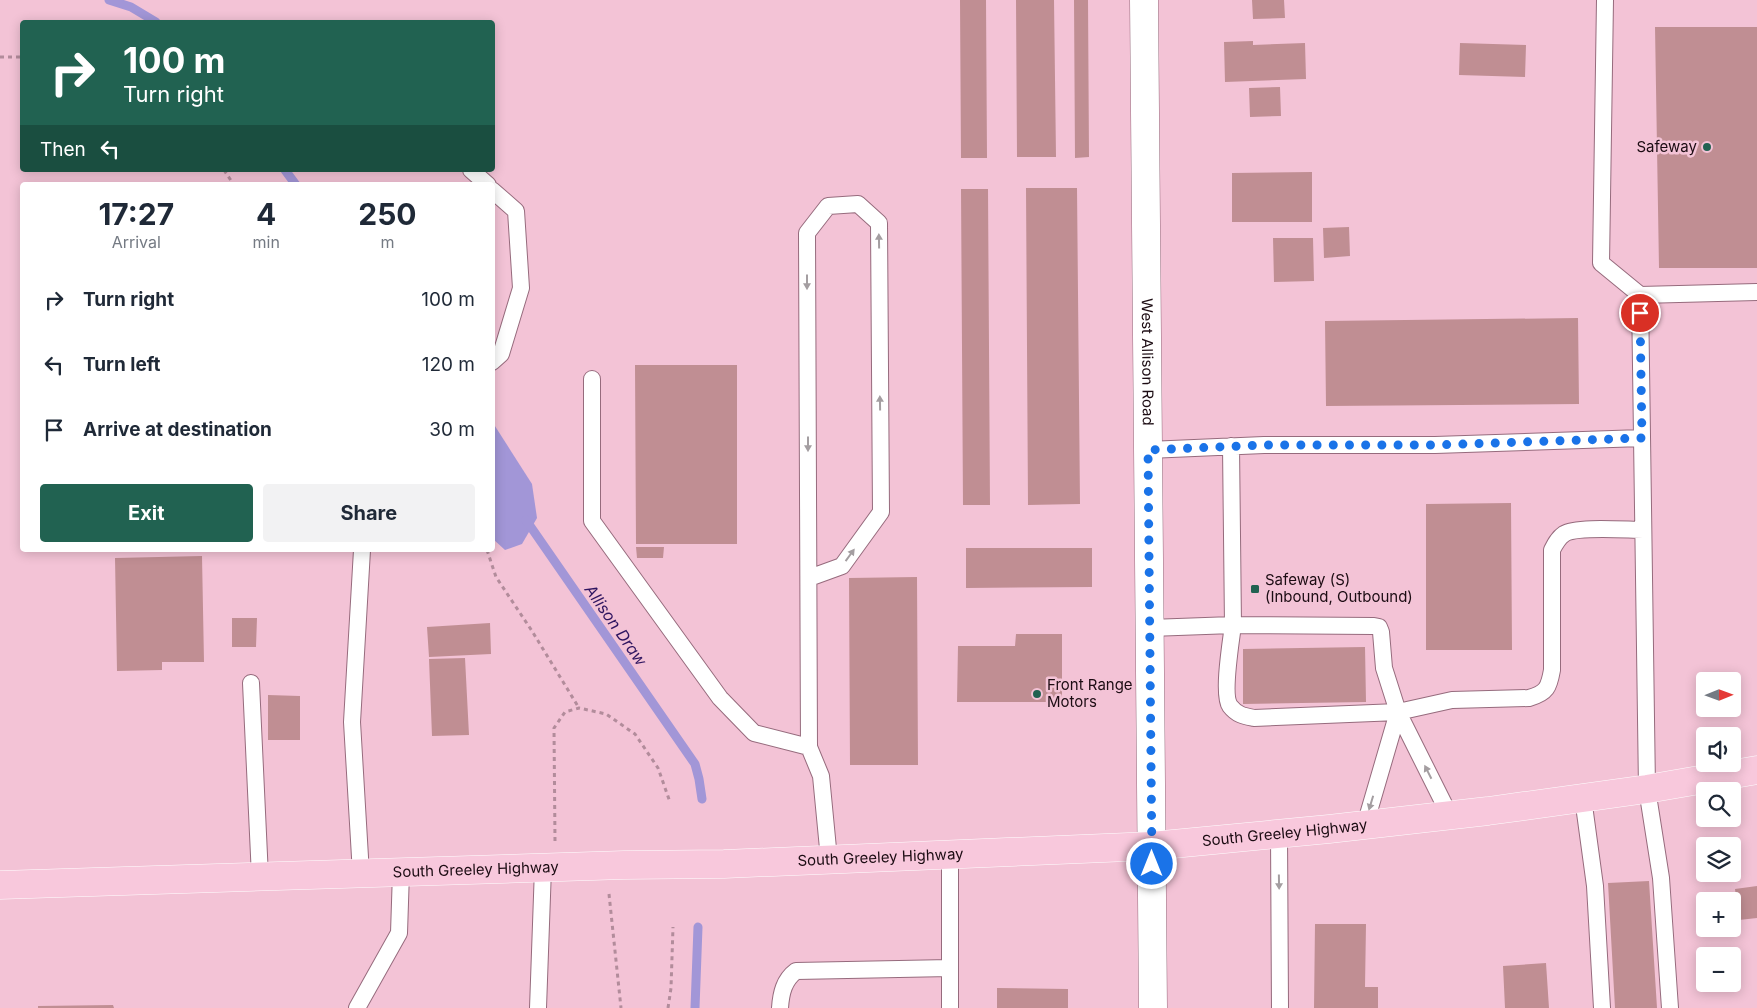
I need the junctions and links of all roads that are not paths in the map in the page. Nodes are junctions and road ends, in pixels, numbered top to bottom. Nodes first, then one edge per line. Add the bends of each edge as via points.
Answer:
1 (1144, 0) edge
2 (1605, 0) edge
3 (473, 172) edge
4 (485, 182) edge
5 (495, 193) edge
6 (1757, 292) edge
7 (1640, 295) junction
8 (495, 359) edge
9 (592, 379) dead end
10 (1642, 438) junction
11 (1231, 446) junction
12 (1148, 450) junction
13 (1643, 530) junction
14 (362, 552) edge
15 (808, 578) junction
16 (1233, 625) junction
17 (1150, 628) junction
18 (251, 683) dead end
19 (1398, 712) junction
20 (809, 747) junction
21 (1757, 770) edge
22 (1647, 789) junction
23 (1582, 798) junction
24 (1450, 816) junction
25 (1365, 825) junction
26 (1279, 834) junction
27 (1152, 846) junction
28 (950, 854) junction
29 (829, 859) junction
30 (549, 868) junction
31 (401, 872) junction
32 (361, 874) junction
33 (260, 877) junction
34 (0, 885) edge
35 (950, 968) junction
36 (357, 1008) edge
37 (538, 1008) edge
38 (780, 1008) edge
39 (950, 1008) edge
40 (1152, 1008) edge
41 (1280, 1008) edge
42 (1602, 1008) edge
43 (1670, 1008) edge

1 - 12 street, West Allison Road
2 - 7 lane via 1601,263
3 - 4 lane
5 - 8 lane via 516,211 521,288 500,354
6 - 7 lane
7 - 10 lane
9 - 20 lane via 592,521 720,698 754,733
10 - 11 lane via 1435,445
10 - 13 lane
11 - 12 lane
11 - 16 lane
12 - 17 street, West Allison Road
13 - 19 lane via 1577,530 1565,533 1557,540 1552,550 1552,670 1549,686 1540,695 1452,700
13 - 22 lane
14 - 32 lane via 352,722
15 -> 15 lane via 842,566 882,512 879,223 858,204 828,206 807,233
15 - 20 lane
16 - 17 lane
16 - 19 lane via 1378,627 1384,668
16 - 19 lane via 1226,686 1229,705 1239,715 1254,718
17 - 27 street, West Allison Road
18 - 33 lane
24 -> 19 lane
19 -> 25 lane
20 - 29 lane via 821,776
21 - 22 highway, South Greeley Highway
22 - 23 highway, South Greeley Highway
22 - 43 lane via 1661,878
23 - 24 highway, South Greeley Highway
23 - 42 lane via 1595,886
24 - 25 highway, South Greeley Highway
25 - 26 highway, South Greeley Highway
26 - 27 highway, South Greeley Highway
26 -> 41 lane
27 - 28 highway, South Greeley Highway
27 - 40 street, West Allison Road
28 - 29 highway, South Greeley Highway
28 - 35 lane
29 - 30 highway, South Greeley Highway
30 - 31 highway, South Greeley Highway
30 - 37 lane
31 - 32 highway, South Greeley Highway
31 - 36 lane via 399,932
32 - 33 highway, South Greeley Highway
33 - 34 highway, South Greeley Highway
35 - 38 lane via 796,971 789,976 784,987
35 - 39 lane

